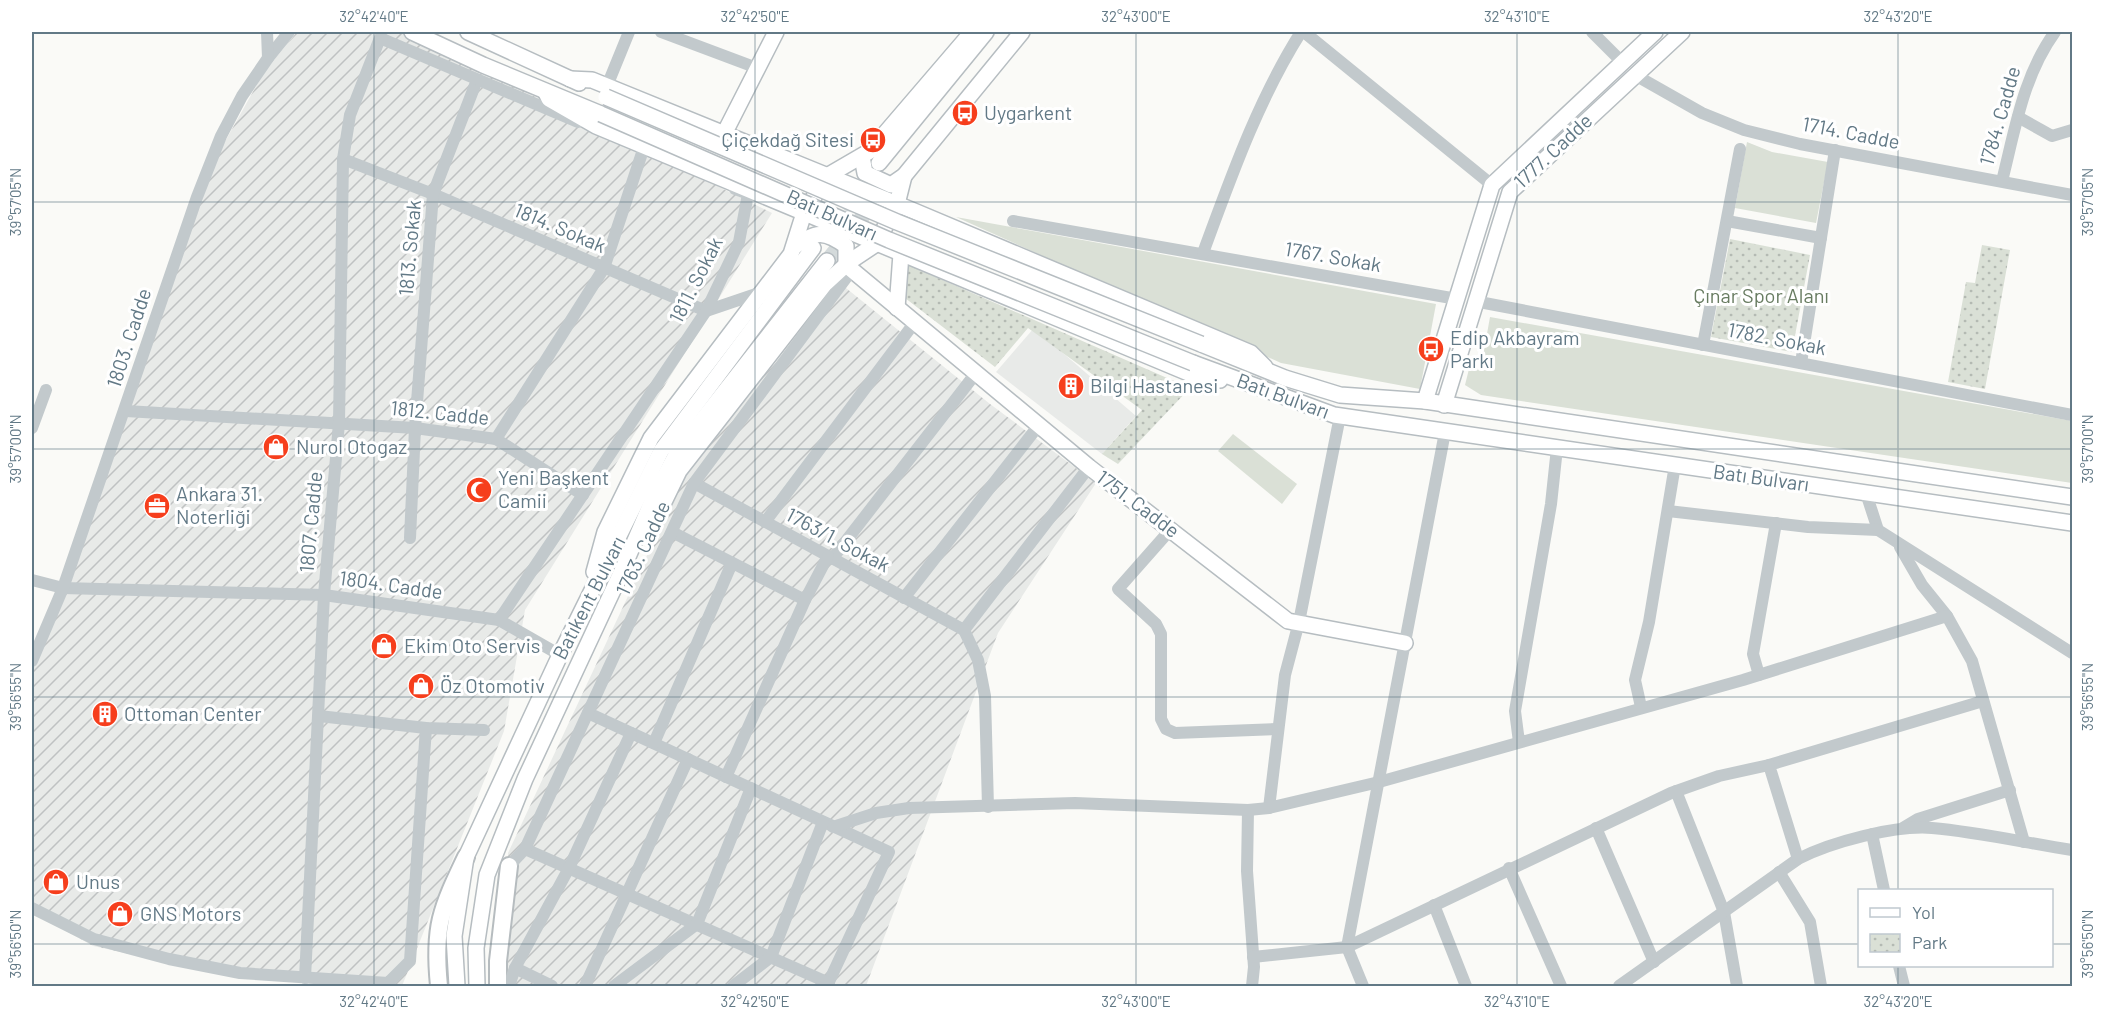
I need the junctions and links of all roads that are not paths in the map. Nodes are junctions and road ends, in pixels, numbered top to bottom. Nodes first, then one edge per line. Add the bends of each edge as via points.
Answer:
1 (267, 32) edge
2 (289, 32) edge
3 (412, 32) edge
4 (468, 32) edge
5 (629, 32) edge
6 (661, 32) edge
7 (776, 32) edge
8 (972, 32) edge
9 (986, 32) edge
10 (1012, 32) edge
11 (1022, 32) edge
12 (1302, 32) edge
13 (1592, 32) edge
14 (1655, 32) edge
15 (1682, 32) edge
16 (2055, 32) edge
17 (380, 38) joint
18 (268, 58) junction
19 (1622, 62) junction
20 (757, 69) junction
21 (1635, 75) junction
22 (477, 80) junction
23 (607, 92) junction
24 (546, 93) junction
25 (2018, 117) junction
26 (2073, 130) edge
27 (724, 134) junction
28 (1740, 148) dead end
29 (643, 150) junction
30 (1835, 150) junction
31 (862, 157) junction
32 (343, 159) junction
33 (879, 163) tunnel mouth
34 (827, 176) junction
35 (900, 176) junction
36 (2002, 182) junction
37 (1492, 185) junction
38 (433, 194) junction
39 (2073, 195) edge
40 (897, 204) junction
41 (804, 213) junction
42 (1013, 220) dead end
43 (1727, 221) junction
44 (1821, 238) junction
45 (876, 243) junction
46 (794, 247) junction
47 (813, 248) tunnel mouth
48 (1203, 253) junction
49 (902, 254) junction
50 (827, 261) tunnel mouth
51 (604, 268) junction
52 (849, 268) junction
53 (762, 292) junction
54 (1457, 299) junction
55 (1474, 301) junction
56 (897, 308) junction
57 (706, 311) junction
58 (915, 322) junction
59 (1704, 345) junction
60 (1801, 363) junction
61 (976, 373) junction
62 (1271, 373) junction
63 (1233, 379) junction
64 (46, 390) dead end
65 (1425, 401) junction
66 (1444, 405) junction
67 (126, 411) junction
68 (2073, 415) edge
69 (1340, 416) junction
70 (339, 423) junction
71 (1038, 425) junction
72 (32, 428) edge
73 (415, 428) junction
74 (1445, 432) junction
75 (496, 439) junction
76 (1557, 448) junction
77 (1675, 465) junction
78 (1089, 467) junction
79 (694, 483) junction
80 (1866, 493) junction
81 (583, 495) junction
82 (2073, 497) edge
83 (1668, 511) junction
84 (765, 522) junction
85 (1776, 523) junction
86 (2073, 523) edge
87 (1171, 529) junction
88 (1878, 530) junction
89 (672, 532) junction
90 (410, 538) dead end
91 (1900, 547) junction
92 (830, 557) junction
93 (732, 563) junction
94 (621, 573) junction
95 (32, 580) edge
96 (63, 588) junction
97 (324, 595) junction
98 (904, 598) junction
99 (805, 600) junction
100 (586, 601) junction
101 (1947, 616) junction
102 (500, 620) junction
103 (1299, 622) junction
104 (964, 630) junction
105 (1405, 643) junction
106 (2073, 653) edge
107 (560, 655) junction
108 (32, 661) edge
109 (1759, 675) junction
110 (1983, 701) junction
111 (1641, 707) junction
112 (588, 713) junction
113 (319, 716) junction
114 (426, 728) junction
115 (1277, 729) junction
116 (484, 730) dead end
117 (631, 733) junction
118 (1519, 742) junction
119 (654, 743) junction
120 (688, 759) junction
121 (1769, 765) junction
122 (726, 777) junction
123 (1379, 782) junction
124 (751, 788) junction
125 (2010, 790) junction
126 (1676, 791) junction
127 (988, 807) junction
128 (1269, 808) junction
129 (1248, 810) junction
130 (828, 824) junction
131 (1596, 828) junction
132 (1897, 831) junction
133 (1872, 834) junction
134 (2024, 842) junction
135 (525, 849) junction
136 (2073, 850) edge
137 (466, 857) junction
138 (1798, 859) junction
139 (509, 866) junction
140 (569, 868) junction
141 (1509, 868) junction
142 (1779, 872) junction
143 (1884, 889) edge
144 (628, 894) junction
145 (1434, 905) junction
146 (32, 908) edge
147 (480, 912) junction
148 (1724, 912) junction
149 (697, 924) junction
150 (1347, 948) junction
151 (771, 957) junction
152 (1253, 957) junction
153 (1654, 962) junction
154 (1899, 967) edge
155 (515, 968) junction
156 (305, 978) junction
157 (476, 982) edge
158 (828, 985) edge
159 (457, 986) edge
160 (439, 987) edge
161 (498, 987) edge
162 (509, 987) edge
163 (552, 987) edge
164 (585, 987) edge
165 (614, 987) edge
166 (733, 987) edge
167 (1252, 987) edge
168 (1363, 987) edge
169 (1466, 987) edge
170 (1561, 987) edge
171 (1619, 987) edge
172 (1737, 987) edge
173 (1821, 987) edge
174 (1904, 987) edge

1 - 18 street
2 - 18 street, 1803. Cadde
3 - 24 main road, Batı Bulvarı
4 - 23 main road, Batı Bulvarı
5 - 23 street
6 - 20 street
7 - 20 main road
8 - 31 main road
9 - 33 main road
10 - 35 main road
11 - 35 main road
12 - 37 street
12 - 48 street via 1277,70
13 - 19 street
14 - 19 main road, 1777. Cadde
15 - 21 main road, 1777. Cadde
16 - 25 street, 1784. Cadde via 2032,72
17 - 22 street, 1811. Sokak
17 - 32 street, 1807. Cadde via 350,115
18 - 67 street, 1803. Cadde via 221,136
19 - 21 main road
19 - 37 main road, 1777. Cadde
20 - 27 main road
21 - 30 street, 1714. Cadde via 1733,126
21 - 55 main road, 1777. Cadde via 1510,192
22 - 29 street, 1811. Sokak
22 - 38 street, 1813. Sokak
23 - 27 main road
23 - 62 main road, Batı Bulvarı, bridge via 897,222
24 - 41 main road via 549,99 596,126
24 - 63 main road, Batı Bulvarı, bridge via 889,240
25 - 26 street via 2052,136
25 - 36 street, 1784. Cadde
27 - 34 main road
28 - 43 street
29 - 51 street, 1812. Cadde
29 - 57 street, 1811. Sokak via 748,194 739,242
30 - 36 street, 1714. Cadde
30 - 44 street
31 - 34 main road
31 - 35 main road via 865,173 879,181 891,185
32 - 38 street, 1814. Sokak
32 - 70 street, 1807. Cadde
34 - 40 main road
34 - 41 main road
35 - 40 main road
36 - 39 street, 1714. Cadde
37 - 54 main road, 1777. Cadde
38 - 51 street, 1814. Sokak
38 - 73 street, 1813. Sokak
40 - 45 main road
40 - 62 main road via 1251,353
41 - 45 main road
41 - 46 main road
42 - 48 street, 1767. Sokak
43 - 44 street
43 - 59 street
44 - 60 street
45 - 49 main road
45 - 52 main road
46 - 52 main road via 818,233 846,246
46 - 53 main road
47 - 100 main road, Batıkent Bulvarı via 662,451
48 - 54 street, 1767. Sokak
49 - 56 main road
49 - 63 main road via 1198,377
50 - 94 main road, Batıkent Bulvarı via 678,451
51 - 57 street, 1814. Sokak
51 - 75 street, 1812. Cadde
52 - 56 main road, 1751. Cadde
52 - 79 street, 1763. Cadde
52 - 94 main road via 825,284 679,471 638,556
53 - 57 street
53 - 100 main road via 651,438 605,532
54 - 65 main road, 1777. Cadde
55 - 59 street, 1782. Sokak
55 - 66 main road, 1777. Cadde
56 - 58 main road, 1751. Cadde
57 - 81 street, 1811. Sokak
58 - 61 main road, 1751. Cadde
58 - 84 street
59 - 60 street, 1782. Sokak
60 - 68 street, 1782. Sokak
61 - 71 main road, 1751. Cadde
61 - 92 street
62 - 65 main road, Batı Bulvarı via 1340,395
63 - 69 main road, Batı Bulvarı
64 - 72 street
65 - 66 main road, Batı Bulvarı
66 - 82 main road, Batı Bulvarı
67 - 70 street, 1812. Cadde
67 - 96 street, 1803. Cadde
69 - 74 main road, Batı Bulvarı
69 - 103 street
70 - 73 street, 1812. Cadde
70 - 97 street, 1807. Cadde
71 - 78 main road, 1751. Cadde
71 - 98 street
73 - 75 street, 1812. Cadde
73 - 90 street, 1813. Sokak
74 - 76 main road, Batı Bulvarı
74 - 105 street
75 - 81 street
76 - 77 main road, Batı Bulvarı
76 - 118 street via 1515,711
77 - 80 main road, Batı Bulvarı
77 - 83 street
78 - 87 main road, 1751. Cadde
78 - 104 street
79 - 84 street, 1763/1. Sokak
79 - 89 street, 1763. Cadde
80 - 86 main road, Batı Bulvarı
80 - 88 street
81 - 102 street, 1811. Sokak
83 - 85 street
83 - 111 street via 1635,680
84 - 92 street, 1763/1. Sokak
85 - 88 street
85 - 109 street via 1753,654
87 - 103 main road, 1751. Cadde via 1288,621
87 - 115 street via 1118,589 1161,634 1164,726 1175,733
88 - 91 street
89 - 93 street
89 - 112 street, 1763. Cadde
91 - 101 street via 1922,585
91 - 106 street
92 - 98 street, 1763/1. Sokak
92 - 99 street
93 - 99 street
93 - 119 street
94 - 147 main road, Batıkent Bulvarı via 525,778 487,875
95 - 96 street, 1804. Cadde
96 - 97 street, 1804. Cadde
96 - 108 street, 1803. Cadde
97 - 102 street, 1804. Cadde
97 - 113 street, 1807. Cadde
98 - 104 street, 1763/1. Sokak
99 - 122 street
100 - 107 main road, Batıkent Bulvarı
101 - 109 street
101 - 110 street via 1972,661
102 - 107 street, 1804. Cadde
103 - 105 main road, 1751. Cadde
103 - 115 street via 1285,675
104 - 127 street via 978,660 985,696
105 - 123 street
107 - 137 main road, Batıkent Bulvarı
109 - 111 street
110 - 121 street
110 - 125 street
111 - 118 street
112 - 117 street
112 - 135 street, 1763. Cadde
113 - 114 street
113 - 156 street, 1807. Cadde
114 - 116 street
114 - 156 street via 410,961 388,983
115 - 128 street
117 - 119 street
117 - 140 street
118 - 123 street
119 - 120 street
120 - 122 street
120 - 144 street
121 - 126 street
121 - 138 street
122 - 124 street
123 - 128 street
123 - 150 street
124 - 130 street
124 - 149 street
125 - 132 street via 1918,819
125 - 134 street
126 - 131 street
126 - 148 street
127 - 129 street via 1075,804
127 - 130 street via 909,808
128 - 129 street
129 - 152 street via 1247,871
130 - 151 street
130 - 158 street via 889,852
131 - 141 street
131 - 153 street
132 - 133 street
132 - 134 street via 1929,828
133 - 138 street via 1824,846
133 - 143 street
134 - 136 street
135 - 139 street, 1763. Cadde
135 - 140 street
137 - 159 main road, Batıkent Bulvarı via 454,936
137 - 160 highway via 443,904 435,947
138 - 142 street
139 - 147 main road
139 - 161 highway
140 - 144 street
140 - 155 street
141 - 145 street
141 - 170 street
142 - 148 street
142 - 173 street via 1810,922
144 - 149 street
144 - 164 street
145 - 150 street
145 - 169 street
146 - 156 street via 94,939 169,959 240,973
147 - 157 main road, Batıkent Bulvarı
148 - 153 street
148 - 172 street
149 - 151 street
149 - 165 street
150 - 152 street
150 - 168 street
151 - 158 street
151 - 166 street
152 - 167 street
153 - 171 street
154 - 174 street
155 - 162 street
155 - 163 street

